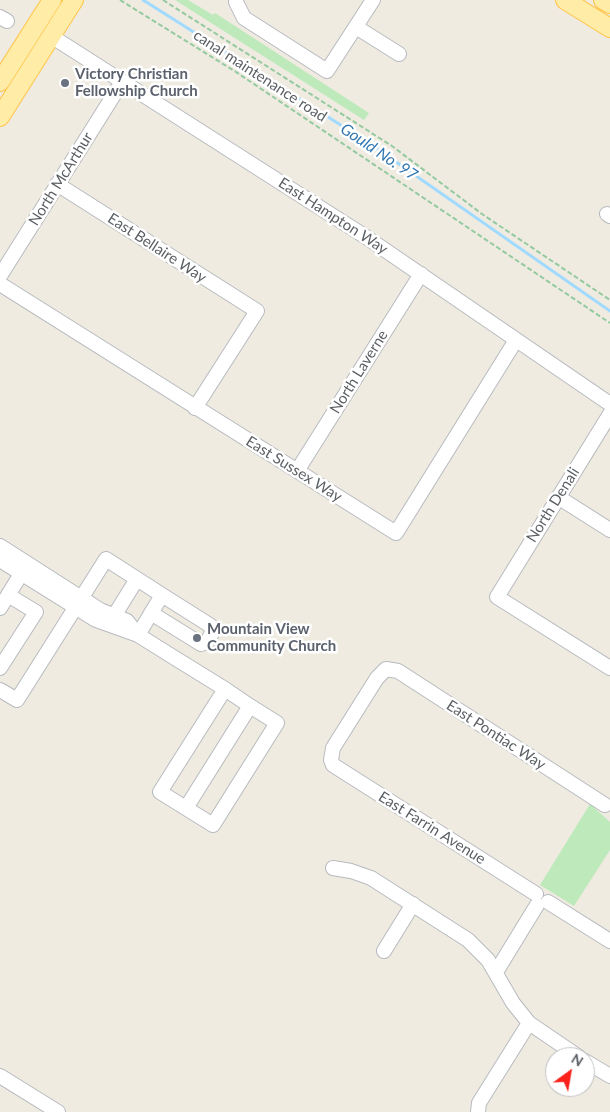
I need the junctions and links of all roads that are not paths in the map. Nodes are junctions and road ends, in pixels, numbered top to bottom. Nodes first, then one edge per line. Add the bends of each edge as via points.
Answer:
1 (52, 0) edge
2 (62, 0) edge
3 (74, 0) edge
4 (373, 0) edge
5 (566, 0) edge
6 (603, 0) edge
7 (236, 2) dead end
8 (610, 4) edge
9 (356, 27) junction
10 (610, 28) edge
11 (51, 36) junction
12 (399, 54) dead end
13 (0, 82) edge
14 (122, 82) junction
15 (0, 117) edge
16 (57, 184) junction
17 (421, 274) junction
18 (0, 276) edge
19 (0, 284) edge
20 (516, 340) junction
21 (610, 404) edge
22 (195, 408) junction
23 (610, 414) edge
24 (297, 470) junction
25 (558, 497) junction
26 (610, 530) edge
27 (0, 546) edge
28 (0, 560) edge
29 (25, 568) junction
30 (137, 579) junction
31 (8, 595) junction
32 (162, 595) junction
33 (78, 602) junction
34 (0, 608) edge
35 (151, 613) junction
36 (114, 616) junction
37 (138, 635) junction
38 (0, 668) edge
39 (610, 668) edge
40 (225, 689) junction
41 (0, 690) edge
42 (250, 706) junction
43 (330, 760) joint
44 (186, 808) junction
45 (608, 808) edge
46 (333, 868) dead end
47 (540, 901) junction
48 (413, 904) junction
49 (610, 941) edge
50 (384, 951) dead end
51 (496, 972) junction
52 (529, 1023) junction
53 (564, 1047) edge
54 (595, 1067) edge
55 (0, 1076) edge
56 (610, 1076) edge
57 (58, 1112) edge
58 (478, 1112) edge

1 - 13 main road
2 - 11 main road via 50,20 48,29
3 - 11 main road
4 - 9 street
5 - 10 main road
6 - 8 main road
7 - 9 street via 244,18 327,71
9 - 12 street
11 - 14 street, East Hampton Way
11 - 15 main road
14 - 16 street, North McArthur
14 - 17 street, East Hampton Way
16 - 18 street, North McArthur
16 - 22 street, East Bellaire Way via 257,312
17 - 20 street, East Hampton Way
17 - 24 street, North Laverne
19 - 22 street, East Sussex Way
20 - 21 street, East Hampton Way
20 - 24 street, East Sussex Way via 396,533
22 - 24 street, East Sussex Way
23 - 25 street, North Denali
25 - 26 street
25 - 39 street, North Denali via 497,597
27 - 29 street
28 - 29 street
29 - 31 street
29 - 33 street
30 - 32 street
30 - 33 street via 106,559
30 - 36 street
31 - 34 street
31 - 38 street via 36,612
32 - 35 street
32 - 35 street via 211,626 213,630 207,642 201,644
33 - 36 street
33 - 37 street via 96,620
33 - 41 street via 17,700
35 - 37 street
36 - 37 street via 127,621
37 - 40 street
40 - 42 street
40 - 44 street via 160,792
42 - 44 street
42 - 44 street via 277,723 272,731 213,825
43 - 45 street, East Pontiac Way via 333,748 377,678 386,669 398,671
43 - 47 street, East Farrin Avenue via 338,770
46 - 48 street via 371,878
47 - 49 street, East Farrin Avenue
47 - 51 street
48 - 50 street
48 - 51 street via 468,940
51 - 52 street via 513,1003
52 - 53 street
52 - 58 street via 479,1103
54 - 56 street
55 - 57 street

